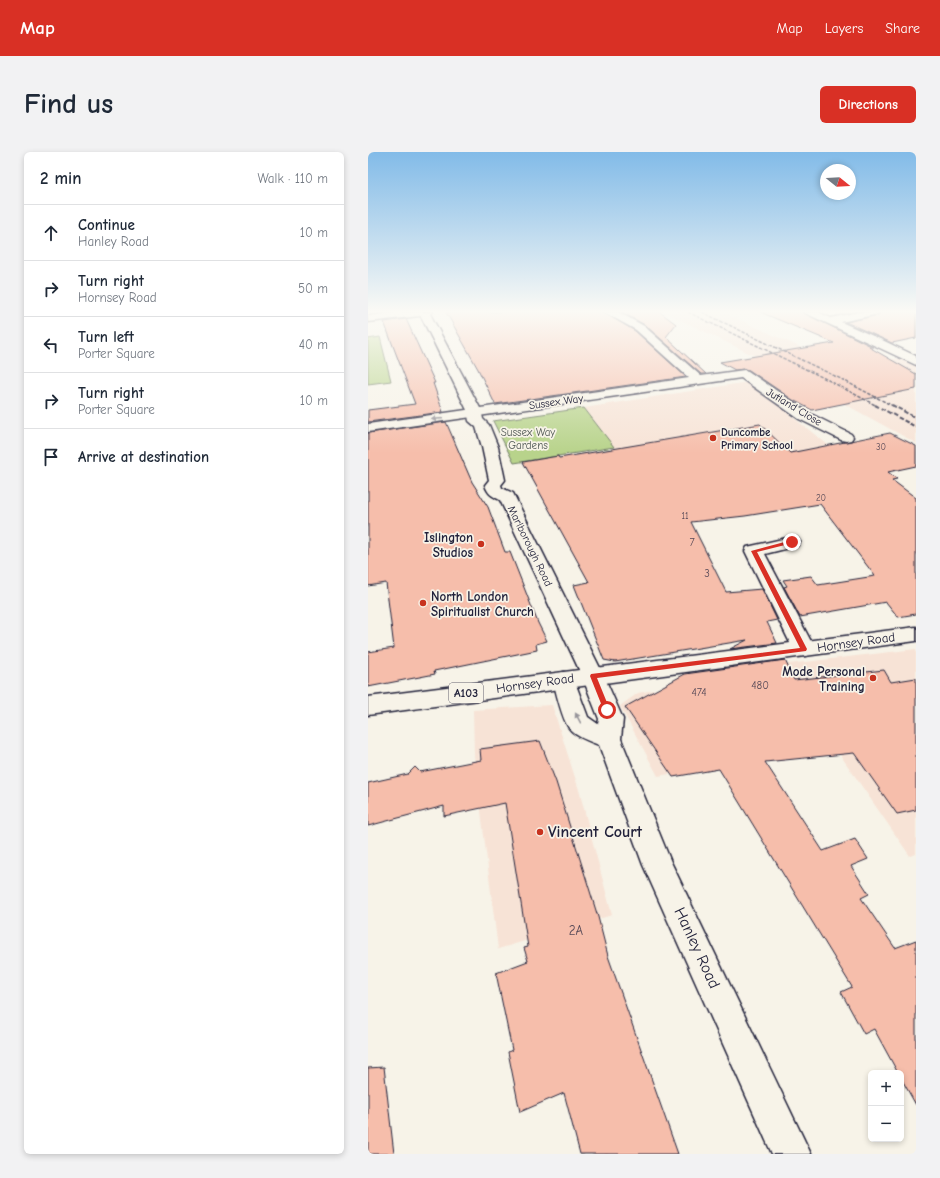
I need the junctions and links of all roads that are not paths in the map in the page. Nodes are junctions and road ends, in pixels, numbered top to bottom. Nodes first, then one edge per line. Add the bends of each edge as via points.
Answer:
1 (447, 359) edge
2 (674, 359) edge
3 (744, 374) joint
4 (699, 381) junction
5 (475, 414) junction
6 (368, 428) edge
7 (846, 437) dead end
8 (792, 542) dead end
9 (916, 634) edge
10 (804, 649) junction
11 (593, 676) junction
12 (564, 680) junction
13 (368, 706) edge
14 (609, 738) junction
15 (792, 1154) edge

1 - 5 street, Marlborough Road
2 - 4 street
3 - 4 street, Sussex Way
3 - 7 street, Jutland Close via 804,416
4 - 5 street, Sussex Way
5 -> 6 street, Sussex Way
5 - 11 street, Marlborough Road via 490,447 497,480 493,485 495,491 507,497
8 - 10 street via 754,551
9 - 10 street, Hornsey Road / A103
10 - 11 street, Hornsey Road / A103
11 - 12 street, Hornsey Road / A103
11 - 14 street, Hanley Road via 611,719
12 - 13 street, Hornsey Road / A103
14 -> 12 street via 590,731 578,722
14 - 15 street, Hanley Road via 658,865

